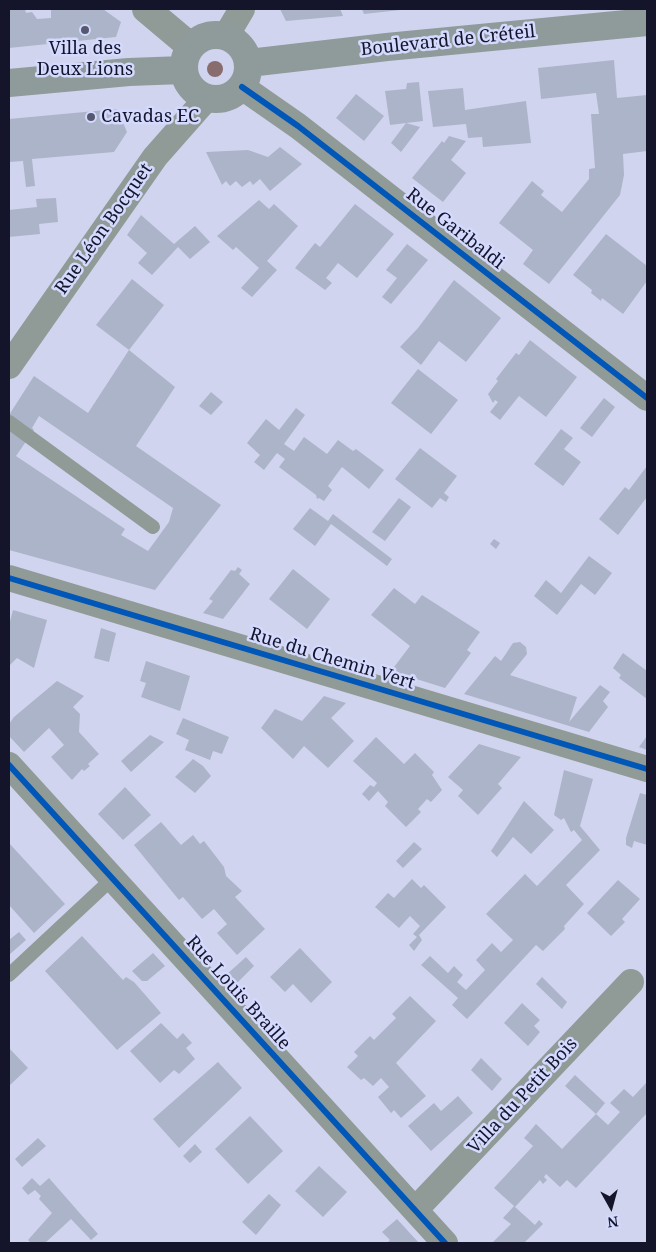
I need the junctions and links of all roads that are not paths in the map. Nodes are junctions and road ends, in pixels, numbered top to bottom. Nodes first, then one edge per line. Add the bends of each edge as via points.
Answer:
1 (146, 9) edge
2 (242, 9) edge
3 (647, 22) edge
4 (226, 36) junction
5 (187, 58) junction
6 (245, 75) junction
7 (9, 83) edge
8 (207, 98) junction
9 (9, 366) edge
10 (647, 398) edge
11 (9, 422) edge
12 (152, 527) dead end
13 (9, 578) edge
14 (647, 769) edge
15 (11, 771) edge
16 (113, 878) junction
17 (9, 975) edge
18 (631, 982) dead end
19 (416, 1209) junction
20 (445, 1243) edge

1 - 5 street
2 - 4 street
3 - 6 main road, Boulevard de Créteil via 387,47
4 - 5 main road via 207,35
4 - 6 main road via 241,46
5 - 7 main road
5 - 8 main road via 185,80 192,90
6 - 8 main road via 230,97
6 - 10 street, Rue Garibaldi via 306,132
8 - 9 street, Rue Léon Bocquet via 155,157
11 - 12 lane
13 - 14 street, Rue du Chemin Vert
15 - 16 street, Rue Louis Braille
16 - 17 lane
16 - 19 street, Rue Louis Braille
18 - 19 street, Villa du Petit Bois
19 - 20 street, Rue Louis Braille

